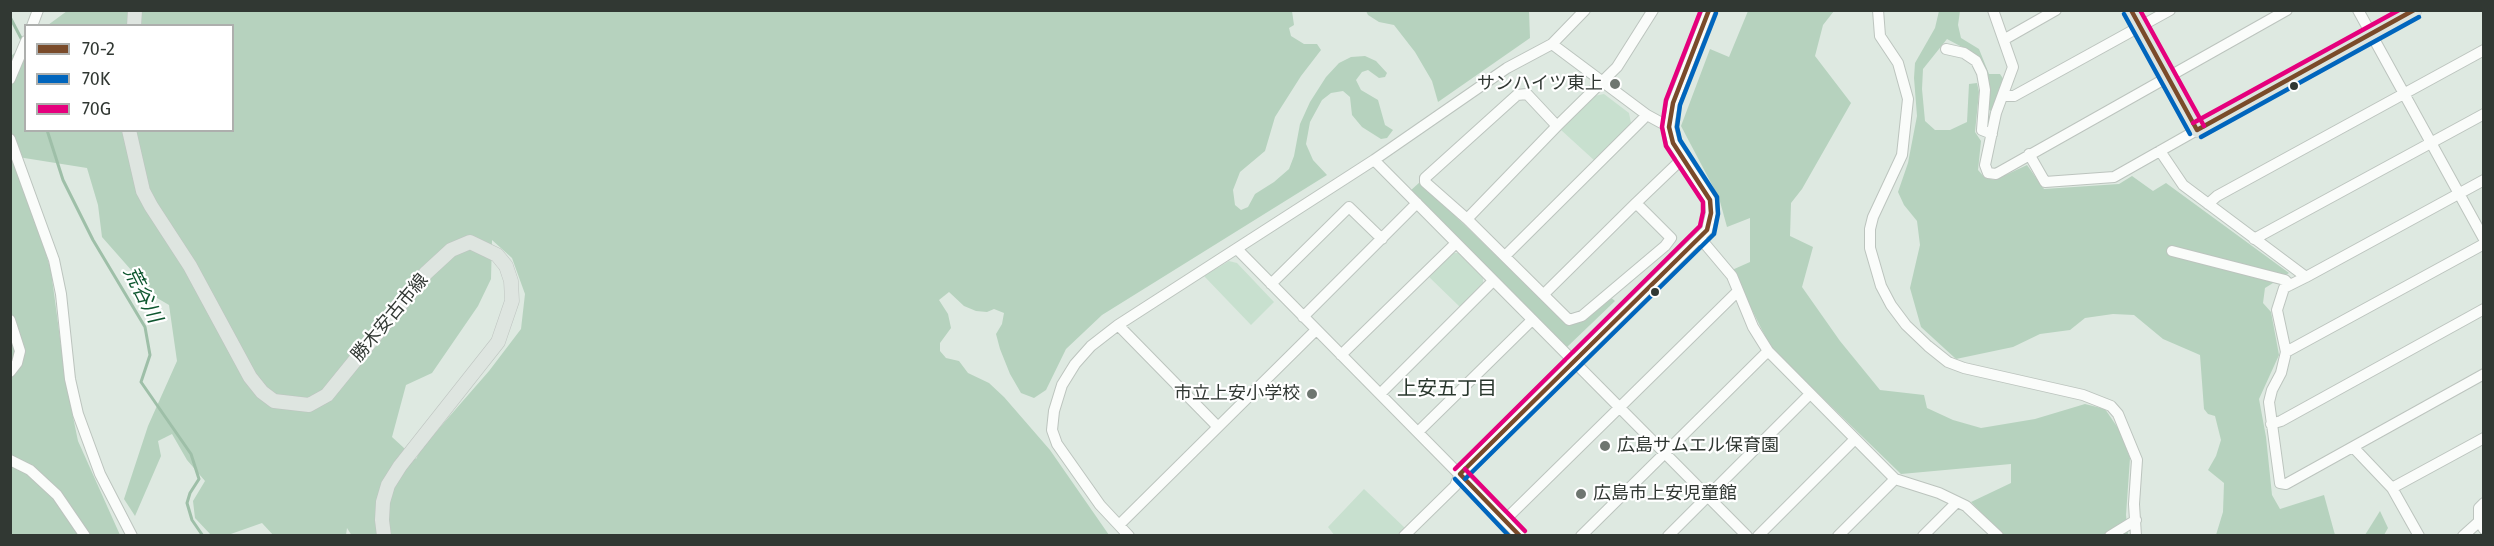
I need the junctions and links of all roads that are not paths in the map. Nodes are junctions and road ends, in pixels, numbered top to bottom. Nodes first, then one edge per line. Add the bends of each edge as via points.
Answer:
1 (1585, 10) edge
2 (1653, 10) edge
3 (1709, 10) edge
4 (1878, 10) edge
5 (1993, 10) edge
6 (2056, 10) edge
7 (2131, 10) edge
8 (2170, 10) edge
9 (2287, 10) edge
10 (2358, 10) edge
11 (2415, 10) edge
12 (2140, 27) junction
13 (2372, 34) junction
14 (2005, 39) junction
15 (1552, 44) junction
16 (24, 47) edge
17 (1947, 49) dead end
18 (2484, 50) edge
19 (2167, 77) junction
20 (10, 79) edge
21 (1602, 81) junction
22 (2404, 94) junction
23 (2003, 96) junction
24 (2484, 114) edge
25 (1647, 115) junction
26 (1557, 126) junction
27 (1668, 127) junction
28 (2197, 130) junction
29 (129, 132) edge
30 (1992, 134) junction
31 (10, 139) edge
32 (2431, 144) junction
33 (2160, 151) junction
34 (2029, 154) junction
35 (1682, 159) junction
36 (1374, 160) junction
37 (2484, 180) edge
38 (2458, 194) junction
39 (1417, 203) junction
40 (1636, 203) junction
41 (2208, 204) junction
42 (1467, 219) junction
43 (1382, 238) junction
44 (1700, 238) junction
45 (2254, 239) junction
46 (2484, 239) edge
47 (1456, 243) junction
48 (2484, 244) edge
49 (1237, 249) junction
50 (2172, 251) dead end
51 (1505, 256) junction
52 (2306, 277) junction
53 (1493, 281) junction
54 (1271, 285) junction
55 (2290, 285) junction
56 (1737, 292) junction
57 (1544, 294) junction
58 (2484, 309) edge
59 (1303, 317) junction
60 (10, 320) edge
61 (1532, 320) junction
62 (1118, 325) junction
63 (1316, 330) junction
64 (1768, 351) junction
65 (2286, 352) junction
66 (1341, 355) junction
67 (1574, 362) junction
68 (10, 372) edge
69 (2484, 374) edge
70 (1380, 394) junction
71 (1810, 394) junction
72 (1619, 408) junction
73 (2271, 424) junction
74 (1218, 427) junction
75 (1418, 432) junction
76 (2484, 438) edge
77 (1855, 439) junction
78 (2353, 447) junction
79 (1665, 453) junction
80 (10, 460) edge
81 (1460, 474) junction
82 (1895, 479) junction
83 (2392, 488) junction
84 (1707, 496) junction
85 (1957, 502) junction
86 (2484, 503) edge
87 (1505, 520) junction
88 (2136, 520) junction
89 (2482, 522) edge
90 (1119, 525) junction
91 (85, 536) edge
92 (132, 536) edge
93 (384, 536) edge
94 (1129, 536) edge
95 (1404, 536) edge
96 (1520, 536) edge
97 (1581, 536) edge
98 (1668, 536) edge
99 (1747, 536) edge
100 (1758, 536) edge
101 (1838, 536) edge
102 (1923, 536) edge
103 (1998, 536) edge
104 (2110, 536) edge
105 (2136, 536) edge
106 (2419, 536) edge
107 (2463, 536) edge

1 - 15 street
2 - 21 street via 1617,67
3 - 27 street via 1673,103
4 - 88 street via 1880,36 1898,63 1908,99 1902,155 1870,229 1871,255 1881,286 1906,325 1948,362 2083,395 2111,406 2137,460
5 - 14 street
6 - 14 street
7 - 12 main road
8 - 12 street
9 - 19 street
10 - 13 street
11 - 13 main road
12 - 19 main road
12 - 23 street via 2014,96
13 - 22 street
13 - 28 main road
14 - 23 street via 2013,66
15 - 21 street
15 - 36 street via 1507,68
16 - 20 street
17 - 30 street via 1976,61 1985,90 1982,130
18 - 22 street
19 - 28 main road
19 - 34 street
21 - 25 street
21 - 26 street
22 - 32 street
22 - 41 street
23 - 30 street
24 - 32 street
25 - 27 street
25 - 51 street
26 - 42 street
26 - 42 street via 1527,94 1517,95 1425,178
27 - 35 street
28 - 33 street
29 - 93 main road, 勝木安古市線 via 140,181 151,206 190,266 250,377 274,401 309,405 327,395 426,273 451,250 470,242 497,255 506,266 512,281 512,301 498,342 400,465 383,502
30 - 34 street via 1985,165 1988,173 1996,174
31 - 92 street via 54,260 78,414 100,474
32 - 38 street
32 - 45 street
33 - 34 street via 2114,177 2045,182
33 - 41 street via 2182,185
35 - 40 street
35 - 44 street via 1710,200 1712,213
36 - 39 street
36 - 49 street
37 - 38 street
38 - 46 street
38 - 52 street
39 - 43 street
39 - 47 street
40 - 57 street
40 - 57 street via 1671,238 1665,246 1582,316 1569,321
41 - 45 street
42 - 51 street
43 - 54 street via 1349,207
43 - 59 street
44 - 56 street via 1732,276
44 - 67 street
45 - 52 street
47 - 53 street
47 - 66 street
48 - 65 street
49 - 54 street
49 - 62 street
50 - 55 street via 2284,280
51 - 57 street
52 - 55 street
53 - 61 street
53 - 70 street
54 - 59 street
55 - 65 street via 2284,288 2277,310
56 - 64 street
56 - 72 street
58 - 73 street
59 - 63 street
60 - 68 street via 20,351
61 - 67 street
61 - 75 street
62 - 74 street
62 - 90 street via 1075,364 1062,385 1052,430 1069,462
63 - 66 street
63 - 74 street
64 - 71 street
64 - 79 street
65 - 73 street via 2269,402
66 - 70 street
67 - 72 street
67 - 81 street
69 - 78 street
70 - 75 street
71 - 77 street
71 - 84 street
72 - 79 street
72 - 87 street
73 - 78 street via 2280,483
74 - 90 street
75 - 81 street
76 - 83 street
77 - 82 street
77 - 100 street
78 - 83 street
79 - 84 street
79 - 97 street
80 - 91 street via 30,470 57,495
81 - 87 street
81 - 95 street via 1455,486
82 - 85 street
82 - 101 street
83 - 106 street
84 - 98 street
84 - 99 street
85 - 102 street
85 - 103 street
86 - 89 street via 2479,508
87 - 96 street
88 - 104 street
88 - 105 street
89 - 107 street
90 - 94 street

